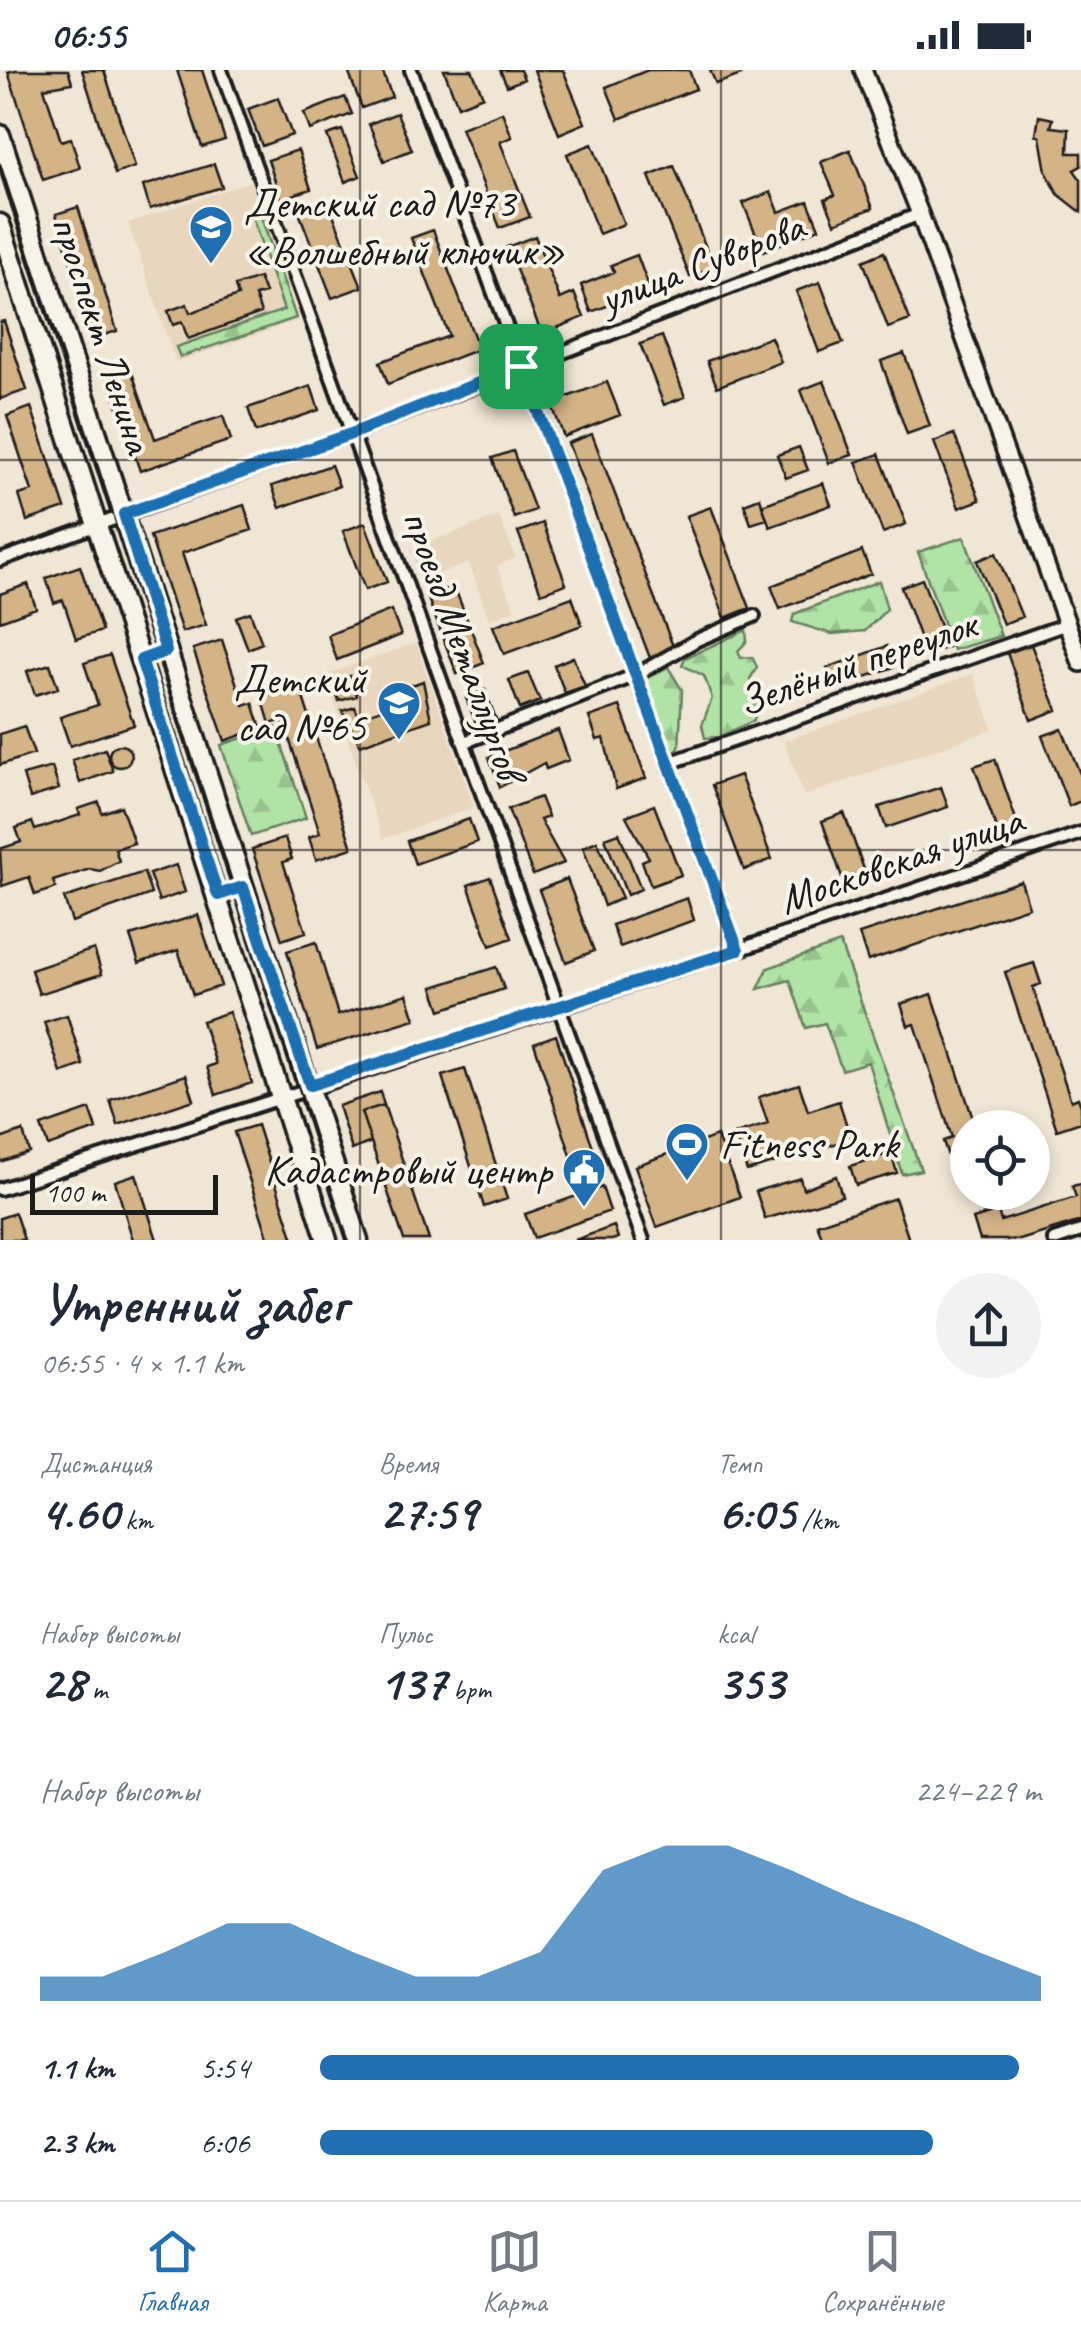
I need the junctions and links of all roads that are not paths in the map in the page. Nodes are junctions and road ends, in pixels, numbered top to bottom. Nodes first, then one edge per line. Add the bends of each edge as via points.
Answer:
1 (221, 70) edge
2 (410, 70) edge
3 (864, 70) edge
4 (2, 146) edge
5 (920, 214) junction
6 (0, 224) edge
7 (521, 366) junction
8 (78, 377) junction
9 (53, 384) junction
10 (351, 434) junction
11 (124, 514) junction
12 (98, 524) junction
13 (0, 560) edge
14 (754, 616) dead end
15 (157, 624) junction
16 (1067, 624) junction
17 (132, 632) junction
18 (166, 651) junction
19 (141, 660) junction
20 (1081, 663) edge
21 (636, 675) junction
22 (186, 712) junction
23 (160, 719) junction
24 (465, 742) junction
25 (201, 758) junction
26 (669, 763) junction
27 (176, 767) junction
28 (1081, 833) edge
29 (228, 842) junction
30 (202, 850) junction
31 (243, 887) junction
32 (218, 895) junction
33 (738, 950) junction
34 (561, 1007) junction
35 (310, 1085) junction
36 (280, 1095) junction
37 (0, 1189) edge
38 (1081, 1231) edge
39 (327, 1240) edge
40 (358, 1240) edge
41 (643, 1240) edge
42 (1054, 1240) edge

1 - 10 street, проезд Металлургов
2 - 7 street
3 - 5 main road
4 - 8 main road, проспект Ленина
5 - 7 street, улица Суворова
5 - 16 main road
6 - 9 main road, проспект Ленина
7 - 10 street, улица Суворова
7 - 21 street
8 - 9 street
8 - 11 main road, проспект Ленина
9 - 12 main road, проспект Ленина
10 - 11 street, улица Суворова
10 - 24 street, проезд Металлургов
11 - 12 street, улица Суворова
11 - 15 main road, проспект Ленина
12 - 13 street, улица Суворова
12 - 17 main road, проспект Ленина
14 - 21 street, Зелёный переулок
15 - 17 street
15 - 18 main road, проспект Ленина
16 - 20 main road
16 - 26 street, Зелёный переулок
17 - 19 main road, проспект Ленина
18 - 19 street
18 - 22 main road, проспект Ленина
19 - 23 main road, проспект Ленина
21 - 24 street, Зелёный переулок
21 - 26 street
22 - 23 street
22 - 25 main road, проспект Ленина
23 - 27 main road, проспект Ленина
24 - 34 street, проезд Металлургов
25 - 27 street
25 - 29 main road, проспект Ленина
26 - 33 street
27 - 30 main road, проспект Ленина
28 - 33 street, Московская улица
29 - 30 street
29 - 31 main road, проспект Ленина
30 - 32 main road, проспект Ленина
31 - 32 street
31 - 35 main road, проспект Ленина
32 - 36 main road, проспект Ленина
33 - 34 street, Московская улица
34 - 35 street, Московская улица
34 - 41 street, проезд Металлургов
35 - 36 street, Московская улица
35 - 40 main road, проспект Ленина
36 - 37 street, Московская улица
36 - 39 main road, проспект Ленина
38 - 42 street

